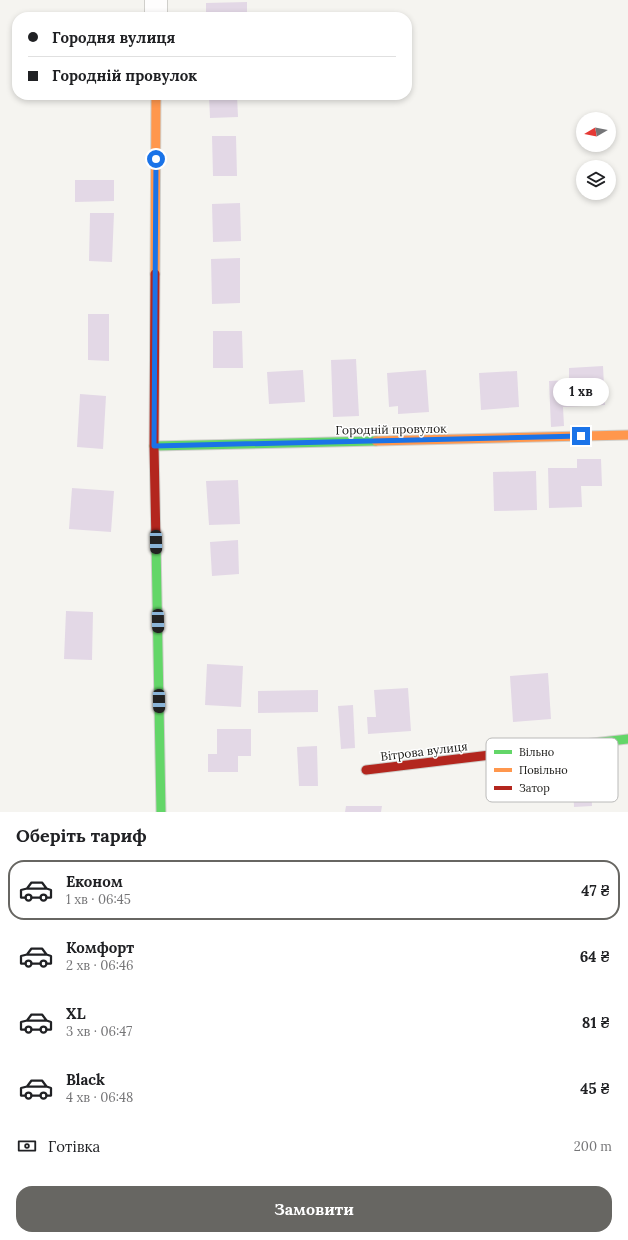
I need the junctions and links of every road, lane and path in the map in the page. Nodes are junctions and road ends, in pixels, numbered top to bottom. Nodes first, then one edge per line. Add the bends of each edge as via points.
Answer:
1 (156, 0) edge
2 (156, 12) edge
3 (156, 100) edge
4 (628, 435) edge
5 (154, 446) junction
6 (628, 739) edge
7 (618, 740) edge
8 (486, 756) edge
9 (366, 770) dead end
10 (162, 812) edge

1 - 2 street
3 - 5 street
4 - 5 street, Городній провулок
5 - 10 street
6 - 7 street, Вітрова вулиця
8 - 9 street, Вітрова вулиця

